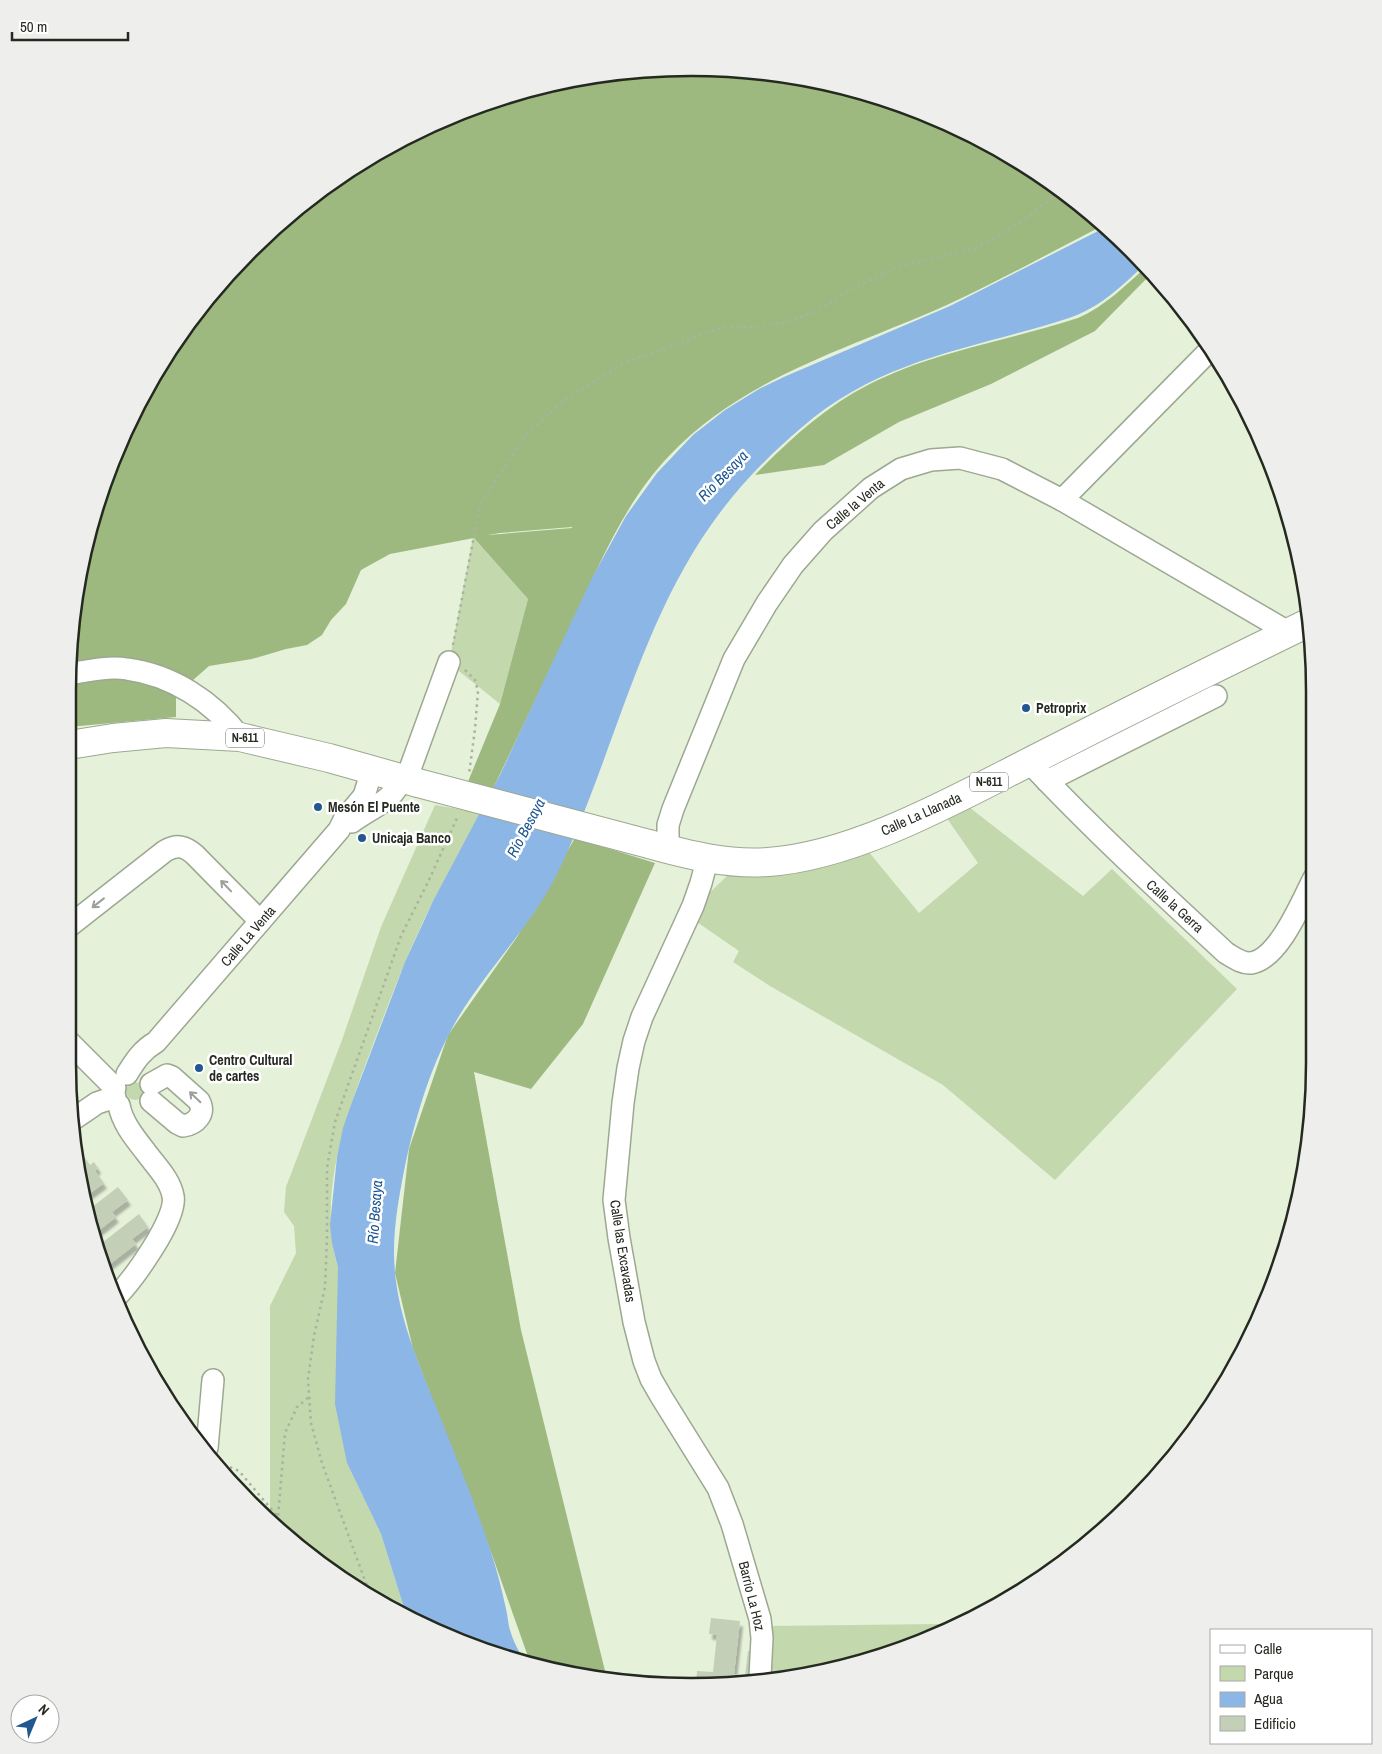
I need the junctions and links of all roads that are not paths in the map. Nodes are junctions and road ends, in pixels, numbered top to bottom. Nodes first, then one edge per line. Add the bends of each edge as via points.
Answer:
1 (1205, 355) edge
2 (1062, 500) junction
3 (1298, 627) edge
4 (449, 662) road end
5 (77, 673) edge
6 (1216, 696) dead end
7 (240, 737) junction
8 (76, 744) edge
9 (372, 770) junction
10 (1038, 771) junction
11 (408, 781) junction
12 (339, 830) junction
13 (659, 846) junction
14 (705, 858) junction
15 (1306, 892) edge
16 (76, 921) edge
17 (260, 921) junction
18 (76, 1049) edge
19 (133, 1092) junction
20 (79, 1115) edge
21 (121, 1292) edge
22 (214, 1380) dead end
23 (208, 1442) edge
24 (739, 1545) joint
25 (760, 1673) edge

1 - 2 street
2 - 3 street, Calle la Venta
2 - 13 street, Calle la Venta via 1002,469 960,458 931,460 901,469 870,488 823,531 793,565 767,603 734,659
3 - 10 highway, Calle La Llanada / N-611
4 - 11 street, Calle La Venta
5 - 7 street via 127,669 169,680 203,700
6 - 10 street
7 - 8 highway, N-611 via 166,733
7 - 9 highway, N-611
9 - 11 highway, N-611
9 - 12 street, Calle La Venta via 364,796
10 - 14 highway, Calle La Llanada / N-611 via 872,836 808,856 768,862
10 - 15 street, Calle la Gerra via 1128,863 1226,953 1244,962 1249,964 1268,955
11 - 12 street, Calle La Venta via 390,797
11 - 13 highway, N-611, bridge
12 - 17 street, Calle La Venta
13 - 14 highway, Calle La Llanada / N-611
14 - 24 street, Calle las Excavadas via 693,906 634,1041 623,1103 614,1200 644,1361 662,1398 718,1488
17 -> 16 street via 195,854 178,846 165,851
17 - 19 street, Calle La Venta via 156,1042 151,1068
18 - 19 street via 91,1064
19 - 20 street via 97,1103
19 - 21 street, Calle La Venta via 131,1133 168,1183 174,1201 163,1230
22 - 23 street
24 - 25 street, Barrio La Hoz via 760,1619

